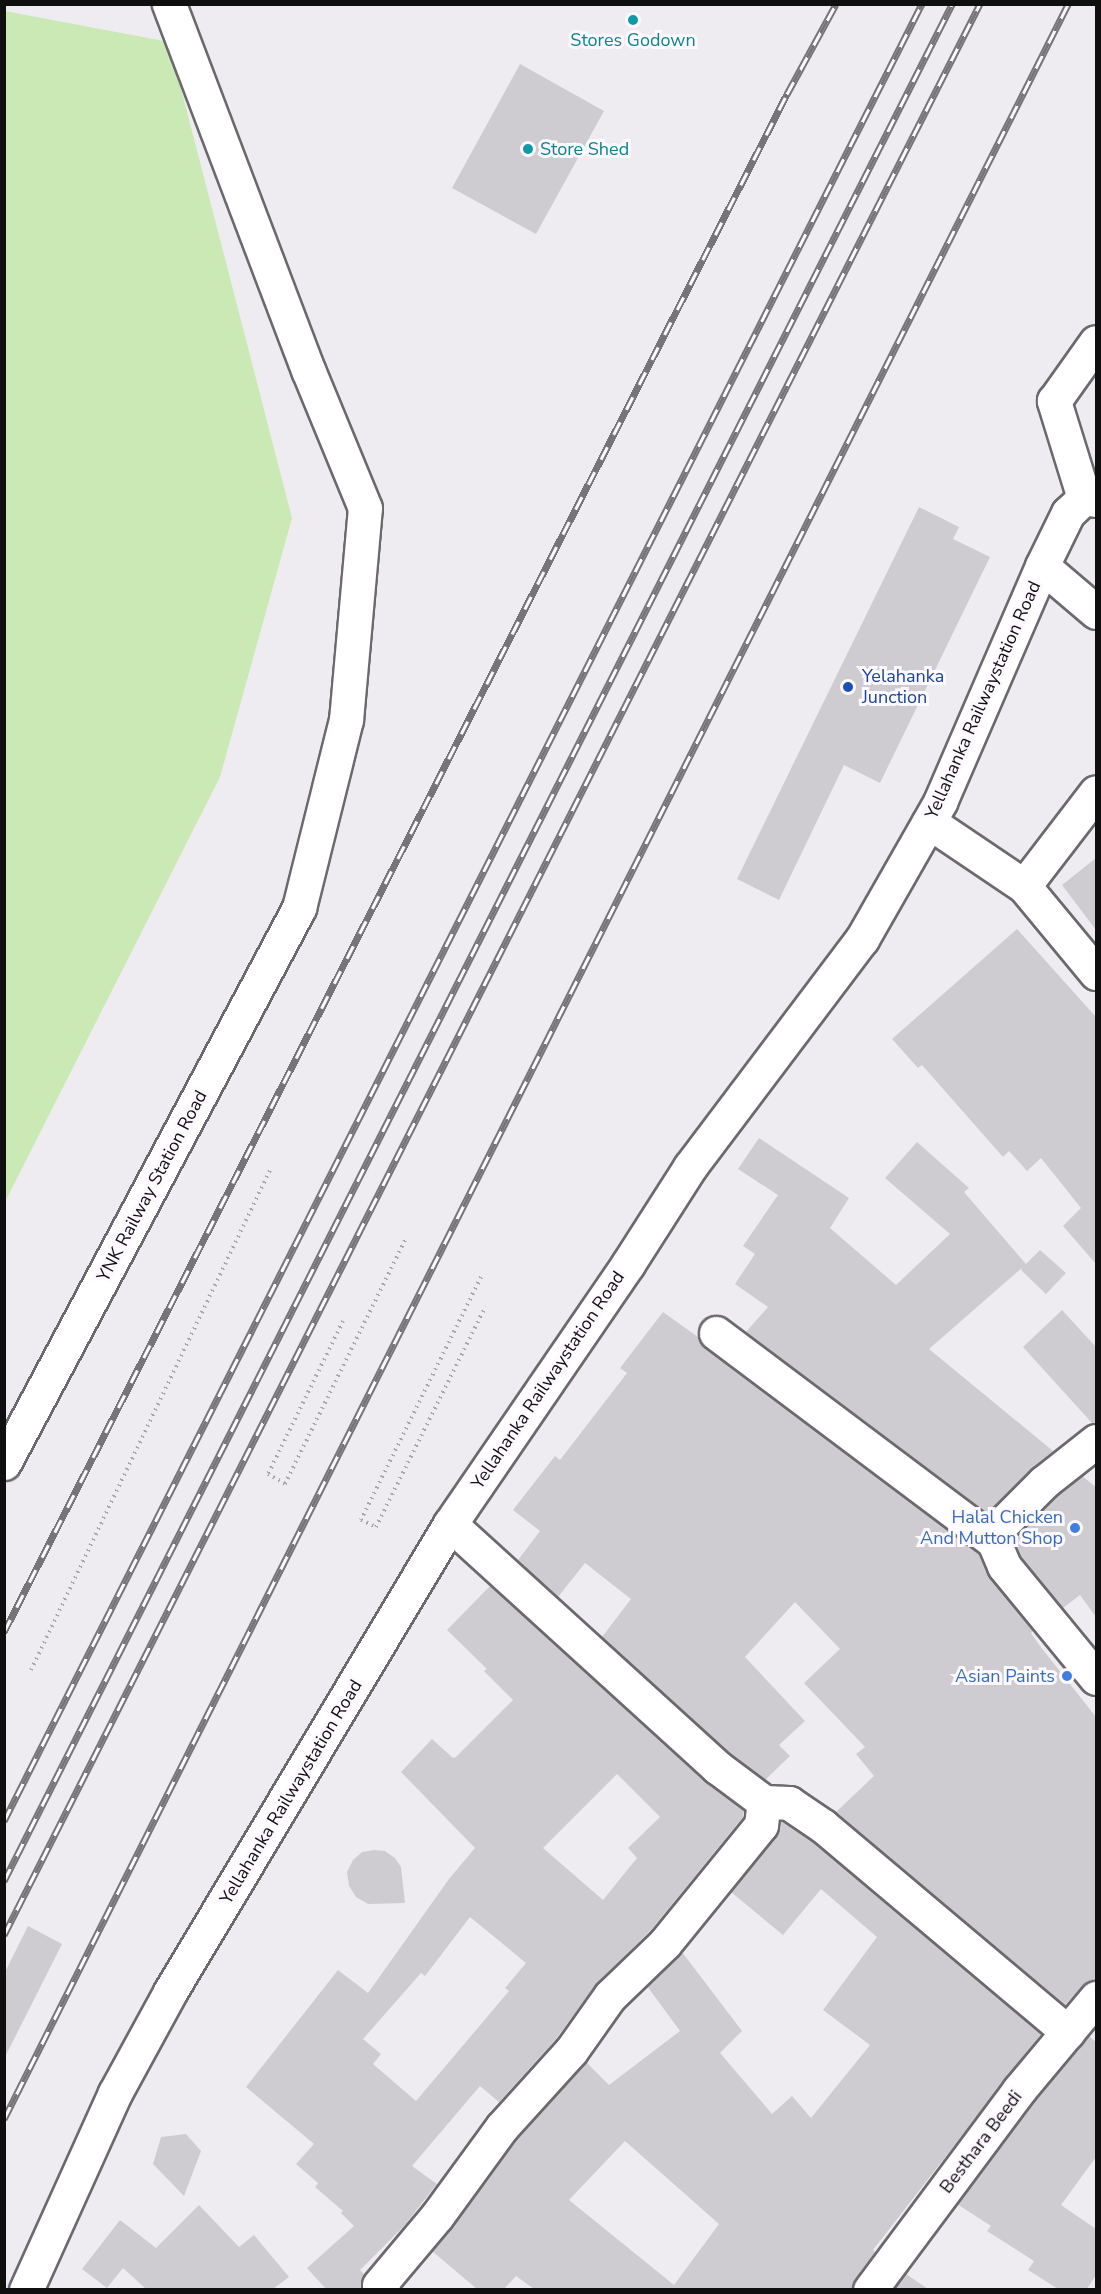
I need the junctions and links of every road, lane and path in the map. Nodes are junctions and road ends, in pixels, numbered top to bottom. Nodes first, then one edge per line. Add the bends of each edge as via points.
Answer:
1 (169, 4) edge
2 (1096, 342) edge
3 (1090, 499) edge
4 (1042, 566) junction
5 (1096, 612) edge
6 (1096, 792) edge
7 (929, 822) junction
8 (1024, 886) junction
9 (1096, 973) edge
10 (271, 1168) dead end
11 (406, 1238) dead end
12 (481, 1276) dead end
13 (484, 1307) dead end
14 (344, 1321) dead end
15 (716, 1333) dead end
16 (1096, 1441) edge
17 (4, 1463) edge
18 (450, 1524) junction
19 (994, 1542) junction
20 (31, 1670) dead end
21 (1096, 1678) edge
22 (764, 1802) junction
23 (1096, 1998) edge
24 (1068, 2032) junction
25 (26, 2289) edge
26 (383, 2289) edge
27 (870, 2289) edge

1 - 17 street, YNK Railway Station Road via 308,370 365,508 346,720 299,908
2 - 3 street via 1054,401
3 - 4 street, Yellahanka Railwaystation Road via 1068,513
4 - 5 street
4 - 7 street, Yellahanka Railwaystation Road
6 - 8 street
7 - 8 street
7 - 18 street, Yellahanka Railwaystation Road via 862,939 690,1167
8 - 9 street
10 - 20 path
11 - 14 path via 285,1484 268,1474
12 - 13 path via 361,1520 376,1527
15 - 19 street
16 - 19 street via 1044,1482 996,1530
18 - 22 street via 717,1767
18 - 25 street, Yellahanka Railwaystation Road via 170,1992 115,2092
19 - 21 street via 1004,1566
22 - 24 street via 789,1803 823,1826
22 - 26 street via 761,1825 665,1943 610,1996 572,2051 502,2127 437,2216 379,2285
23 - 24 street, Besthara Beedi
24 - 27 street, Besthara Beedi via 1019,2090

